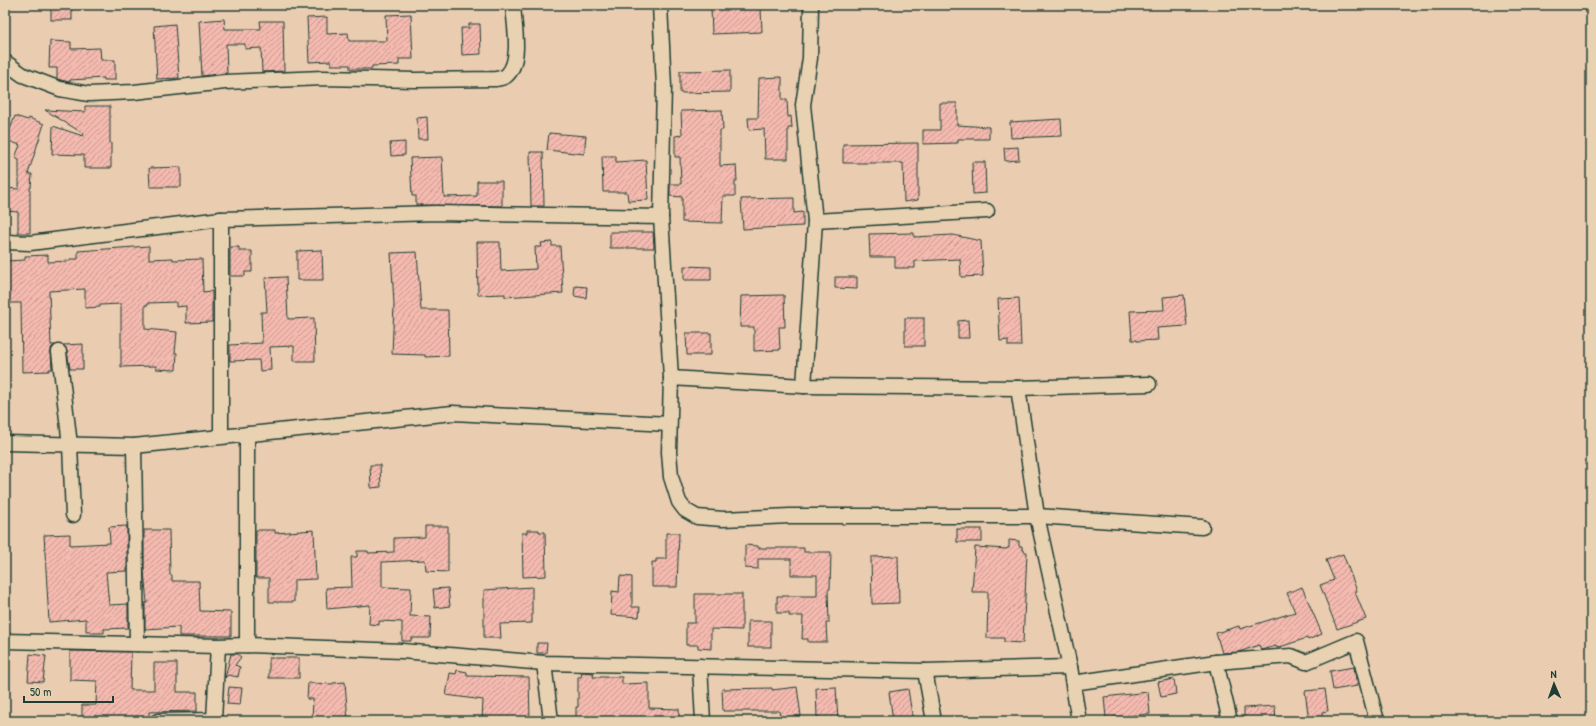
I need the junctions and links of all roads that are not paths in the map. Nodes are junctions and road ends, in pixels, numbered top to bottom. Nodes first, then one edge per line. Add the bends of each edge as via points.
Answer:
1 (513, 5) edge
2 (660, 5) edge
3 (811, 5) edge
4 (5, 62) edge
5 (987, 211) dead end
6 (661, 217) junction
7 (221, 219) junction
8 (815, 221) junction
9 (5, 242) edge
10 (59, 352) dead end
11 (671, 378) junction
12 (1149, 384) dead end
13 (804, 386) junction
14 (1018, 388) junction
15 (669, 424) junction
16 (247, 434) junction
17 (221, 436) junction
18 (5, 443) edge
19 (70, 445) junction
20 (134, 446) junction
21 (73, 515) dead end
22 (1037, 516) junction
23 (1202, 527) dead end
24 (5, 641) edge
25 (137, 644) junction
26 (247, 645) junction
27 (218, 646) junction
28 (1216, 662) junction
29 (544, 663) junction
30 (700, 666) junction
31 (1070, 667) junction
32 (925, 671) junction
33 (1073, 682) junction
34 (158, 721) edge
35 (214, 721) edge
36 (551, 721) edge
37 (703, 721) edge
38 (934, 721) edge
39 (1080, 721) edge
40 (1230, 721) edge
41 (1377, 721) edge

1 - 4 street via 516,50 513,67 506,76 496,79 323,78 225,82 89,94 60,89 22,75
2 - 6 street via 664,87
3 - 8 street via 810,58 803,105
5 - 8 street
6 - 7 street via 436,213
6 - 11 street
7 - 9 street via 30,243
7 - 17 street
8 - 13 street
10 - 19 street
11 - 13 street
11 - 15 street
12 - 14 street
13 - 14 street
14 - 22 street
15 - 16 street via 453,413
15 - 22 street via 671,477 679,502 685,510 697,517 723,519 790,516
16 - 17 street
16 - 26 street
17 - 20 street
18 - 19 street
19 - 20 street
19 - 21 street
20 - 25 street
22 - 23 street
22 - 31 street
24 - 25 street
25 - 27 street
26 - 27 street
26 - 29 street via 402,651
27 - 35 street
28 - 33 street
28 - 40 street
28 - 41 street via 1291,656 1306,662 1356,641
29 - 30 street
29 - 36 street
30 - 32 street
30 - 37 street
31 - 32 street
31 - 33 street
32 - 38 street
33 - 39 street
34 - 35 street

